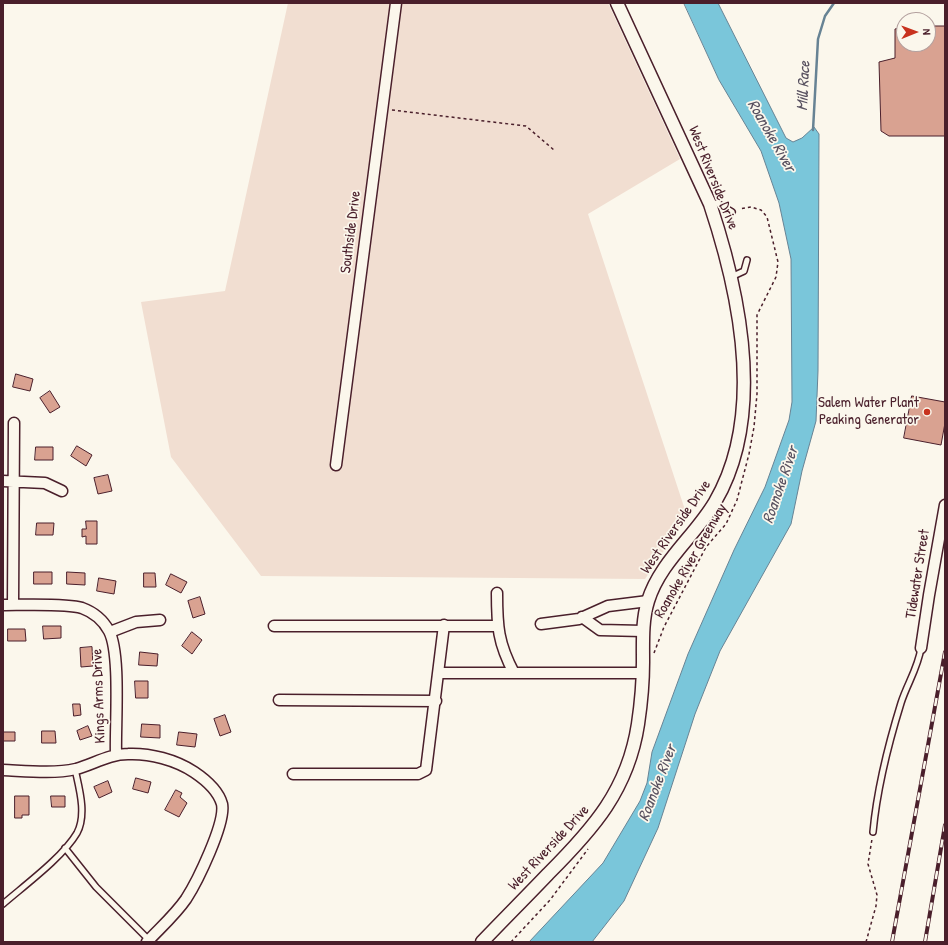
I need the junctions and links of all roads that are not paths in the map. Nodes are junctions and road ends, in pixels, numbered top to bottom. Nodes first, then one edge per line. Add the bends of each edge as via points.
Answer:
1 (396, 3) edge
2 (617, 3) edge
3 (710, 204) junction
4 (732, 212) road end
5 (747, 260) dead end
6 (731, 277) junction
7 (14, 423) dead end
8 (336, 465) dead end
9 (3, 481) edge
10 (14, 482) junction
11 (62, 491) dead end
12 (945, 505) edge
13 (497, 593) dead end
14 (648, 601) junction
15 (8, 605) edge
16 (582, 617) junction
17 (160, 620) dead end
18 (541, 624) dead end
19 (444, 625) junction
20 (274, 626) dead end
21 (497, 626) junction
22 (643, 631) junction
23 (110, 632) junction
24 (921, 648) joint
25 (439, 673) junction
26 (514, 673) junction
27 (643, 673) junction
28 (279, 700) dead end
29 (436, 701) junction
30 (116, 755) junction
31 (75, 769) junction
32 (3, 770) edge
33 (294, 774) dead end
34 (873, 832) road end
35 (65, 848) junction
36 (3, 904) edge
37 (148, 941) edge
38 (482, 942) edge

1 - 8 street, Southside Drive
2 - 3 street, West Riverside Drive
3 - 4 lane via 716,203
3 - 6 street, West Riverside Drive
5 - 6 lane via 744,271
6 - 14 street, West Riverside Drive via 739,319 743,363 741,415 734,457 723,487 712,507 659,577
7 - 10 street
9 - 10 street
10 - 11 street via 45,483
10 - 15 street
12 - 24 street, Tidewater Street
13 - 21 street
14 - 16 street via 608,606
14 - 22 street, West Riverside Drive
15 - 23 street, Kings Arms Drive via 81,608 97,616
16 - 18 street
16 - 22 street via 600,630
17 - 23 street via 136,622
19 - 20 street
19 - 21 street
19 - 25 street
21 - 26 street via 501,645
22 - 27 street, West Riverside Drive
23 - 30 street, Kings Arms Drive via 115,653
24 - 34 lane via 919,662 899,710 880,785
25 - 26 street
25 - 29 street
26 - 27 street
27 - 38 street, West Riverside Drive via 635,742 623,777 607,808 582,840
28 - 29 street
29 - 33 street via 426,770 423,773
30 - 31 street
30 - 37 street via 141,754 177,763 203,778 213,788 222,804 220,826 196,882 173,916
31 - 32 street
31 - 35 lane via 80,789 80,820 77,832
35 - 36 lane
35 - 37 lane via 96,887

